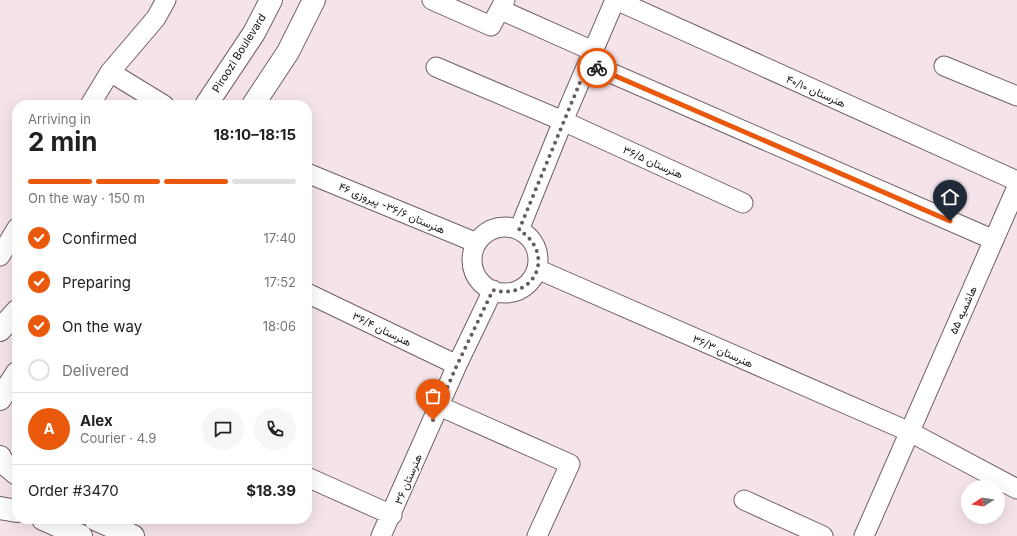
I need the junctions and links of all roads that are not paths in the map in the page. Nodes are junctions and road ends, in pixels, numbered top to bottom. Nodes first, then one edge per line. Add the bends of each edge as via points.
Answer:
1 (166, 0) edge
2 (271, 0) edge
3 (314, 0) edge
4 (432, 0) edge
5 (615, 0) edge
6 (503, 5) edge
7 (590, 57) junction
8 (944, 66) dead end
9 (436, 68) dead end
10 (110, 72) junction
11 (1017, 96) edge
12 (93, 100) edge
13 (156, 100) edge
14 (209, 100) edge
15 (256, 100) edge
16 (563, 121) junction
17 (312, 175) edge
18 (1017, 181) edge
19 (1017, 187) edge
20 (743, 203) dead end
21 (519, 230) junction
22 (12, 236) edge
23 (994, 240) junction
24 (477, 244) junction
25 (0, 256) edge
26 (537, 269) junction
27 (493, 290) junction
28 (312, 295) edge
29 (457, 365) junction
30 (12, 381) edge
31 (0, 399) edge
32 (439, 406) junction
33 (910, 432) junction
34 (0, 459) edge
35 (0, 464) edge
36 (12, 470) edge
37 (312, 479) edge
38 (1017, 489) edge
39 (744, 500) dead end
40 (0, 508) edge
41 (12, 510) edge
42 (392, 515) junction
43 (54, 524) edge
44 (106, 524) edge
45 (81, 536) edge
46 (133, 536) edge
47 (382, 536) edge
48 (537, 536) edge
49 (823, 536) edge
50 (864, 536) edge

1 - 10 street via 156,18
2 - 14 main road, Piroozi Boulevard via 254,33
3 - 15 main road via 288,52
4 - 6 street via 491,26
5 - 7 street
5 - 18 street, هنرستان ۴۰/۱۰
6 - 7 street
7 - 16 street
7 - 23 street
8 - 11 street
9 - 16 street, هنرستان ۳۶/۵
10 - 12 street
10 - 13 street
16 - 20 street, هنرستان ۳۶/۵
16 - 21 street
17 - 24 street, هنرستان ۳۶/۶- پیروزی ۴۶
19 - 23 street, هاشمیه ۵۵
21 - 24 street via 500,227 491,230
21 - 26 street via 527,235 537,250
22 - 25 street
23 - 33 street, هاشمیه ۵۵
24 - 27 street via 473,254 476,276
26 - 27 street via 524,287 514,292 503,293
26 - 33 street, هنرستان ۳۶/۳
27 - 29 street, هنرستان ۳۶
28 - 29 street, هنرستان ۳۶/۴
29 - 32 street, هنرستان ۳۶
30 - 31 main road
32 - 42 street, هنرستان ۳۶
32 - 48 street via 570,464
33 - 38 street, هنرستان ۳۶/۳
33 - 50 street, هاشمیه ۵۵
34 - 35 main road
34 - 36 main road
37 - 42 street
39 - 49 street
40 - 41 main road
42 - 47 street, هنرستان ۳۶
43 - 45 main road
44 - 46 main road

